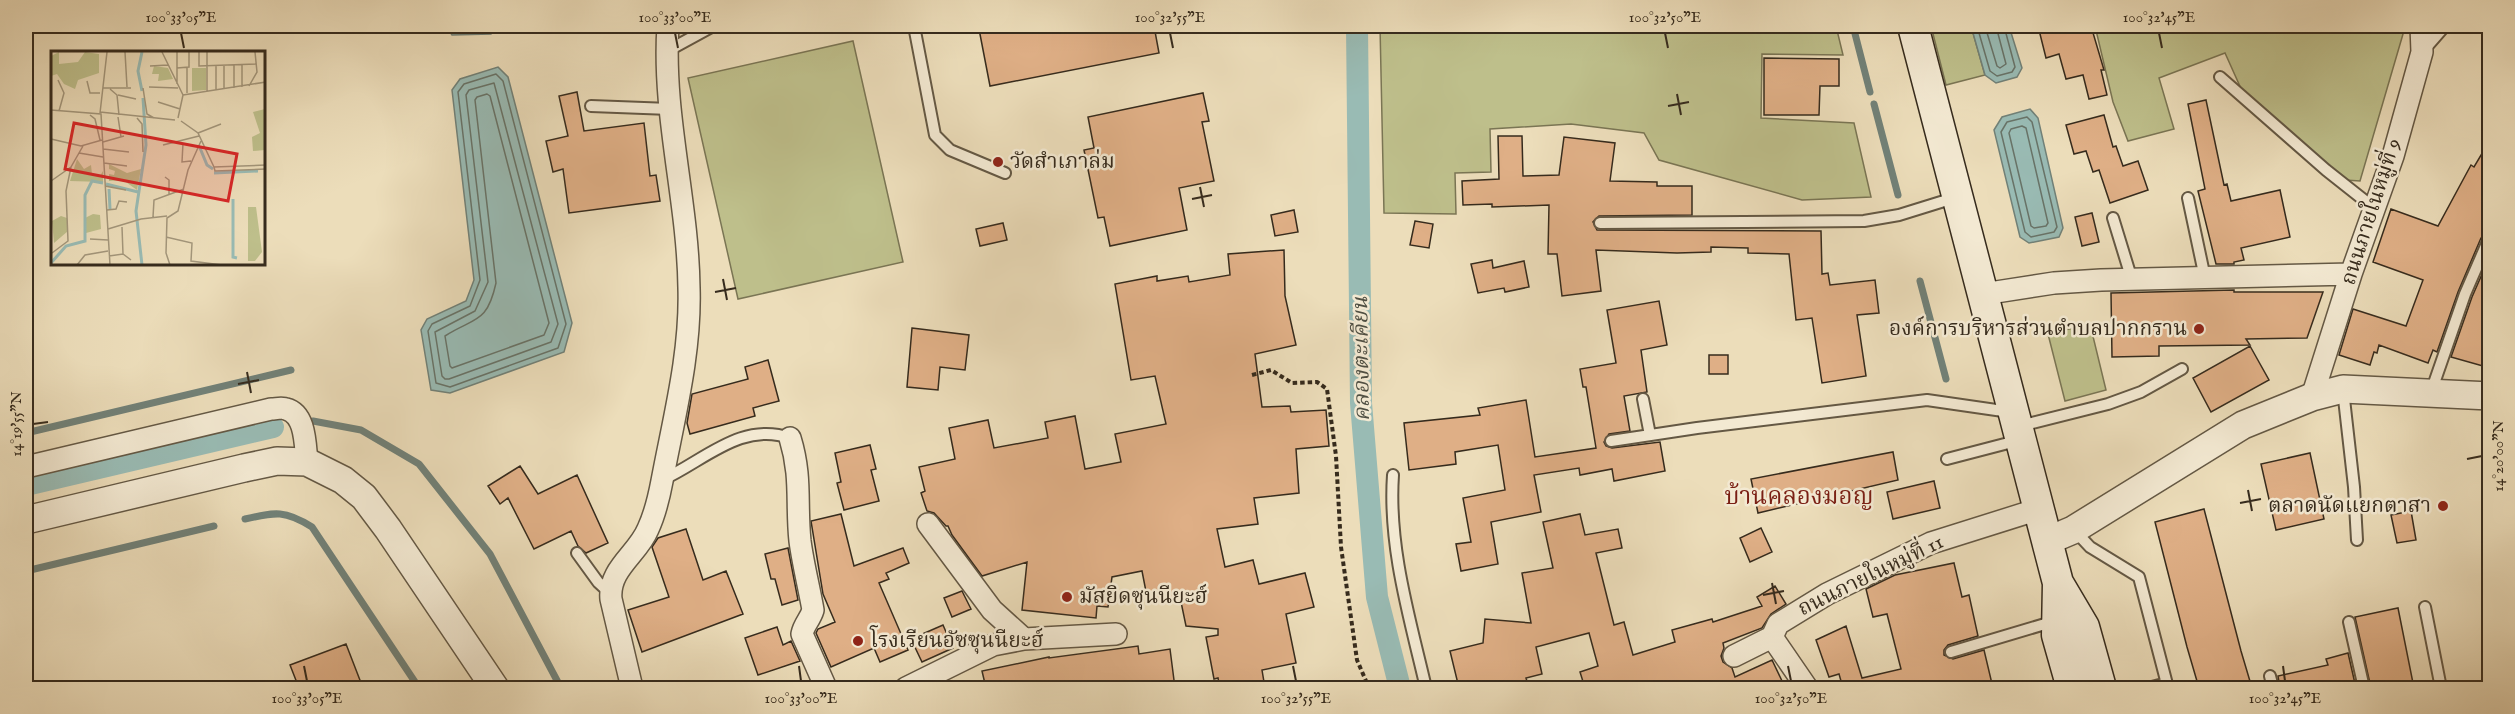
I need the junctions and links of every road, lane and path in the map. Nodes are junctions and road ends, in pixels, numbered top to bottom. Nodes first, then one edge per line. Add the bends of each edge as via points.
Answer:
1 (668, 26) edge
2 (713, 26) edge
3 (914, 26) edge
4 (1913, 26) edge
5 (2421, 26) edge
6 (2445, 26) edge
7 (669, 50) junction
8 (2421, 52) junction
9 (2220, 77) dead end
10 (591, 106) dead end
11 (670, 109) junction
12 (1005, 173) dead end
13 (1957, 197) junction
14 (2188, 198) dead end
15 (2374, 208) junction
16 (2112, 218) dead end
17 (1600, 223) dead end
18 (2488, 241) edge
19 (2351, 274) junction
20 (2205, 278) junction
21 (2132, 280) junction
22 (1983, 294) junction
23 (2182, 369) dead end
24 (1252, 375) dead end
25 (2343, 389) junction
26 (2431, 392) junction
27 (2490, 396) edge
28 (2312, 397) junction
29 (1643, 399) dead end
30 (2017, 426) junction
31 (1650, 435) junction
32 (790, 438) joint
33 (1611, 441) dead end
34 (1947, 459) dead end
35 (306, 462) junction
36 (26, 467) edge
37 (1393, 476) dead end
38 (662, 480) junction
39 (2039, 509) junction
40 (26, 520) edge
41 (928, 524) dead end
42 (2060, 535) junction
43 (2357, 540) dead end
44 (577, 553) dead end
45 (2058, 583) junction
46 (610, 593) junction
47 (2425, 607) dead end
48 (2058, 620) junction
49 (2349, 622) dead end
50 (1116, 634) dead end
51 (1772, 637) junction
52 (1024, 639) junction
53 (1951, 652) dead end
54 (1734, 656) dead end
55 (2270, 676) dead end
56 (2168, 686) edge
57 (495, 688) edge
58 (632, 688) edge
59 (826, 688) edge
60 (906, 688) edge
61 (1369, 688) edge
62 (1426, 688) edge
63 (1807, 688) edge
64 (2072, 688) edge
65 (2100, 688) edge
66 (2148, 688) edge
67 (2273, 688) edge
68 (2364, 688) edge
69 (2441, 688) edge

1 - 7 street
2 - 7 lane
3 - 12 lane via 935,135 950,150
4 - 13 main road
5 - 8 street, ถนนภายในหมู่ที่ 9
6 - 8 lane
7 - 11 street
8 - 15 street, ถนนภายในหมู่ที่ 9
9 - 15 lane
10 - 11 lane
11 - 38 street via 690,286 688,343
13 - 17 lane via 1864,221
13 - 22 main road
14 - 20 lane
15 - 19 street, ถนนภายในหมู่ที่ 9
16 - 21 lane
18 - 26 lane
19 - 20 street
19 - 28 street, ถนนภายในหมู่ที่ 9
20 - 21 street
21 - 22 street via 2054,283
22 - 30 main road
23 - 30 lane via 2120,400
24 - 61 path via 1271,370 1292,382 1317,382 1327,389 1344,570 1357,660
25 - 26 street
25 - 28 street
25 - 43 lane
26 - 27 street
28 - 42 street via 2242,425
29 - 31 lane
30 - 31 lane via 1927,400
30 - 34 lane
30 - 39 main road
31 - 33 lane
32 - 38 lane via 775,433 753,434 723,444
32 - 59 street via 799,484 800,540 813,610 802,634
35 - 36 street via 304,434 297,415 286,409 271,409
35 - 40 street via 255,465
35 - 57 street via 343,480 364,497
37 - 62 lane via 1394,530
38 - 46 street via 648,530 622,564
39 - 42 main road
39 - 51 street, ถนนภายในหมู่ที่ 11 via 1931,543 1827,594 1778,624
41 - 52 street via 992,610
42 - 45 main road
42 - 56 lane via 2090,547 2139,577
44 - 46 lane
45 - 48 main road
45 - 65 main road via 2084,627
46 - 58 street
47 - 69 lane
48 - 53 lane
48 - 64 main road via 2057,634
49 - 68 lane
50 - 52 street
51 - 54 street
51 - 63 street
52 - 60 street via 993,645
55 - 67 lane
56 - 66 lane

